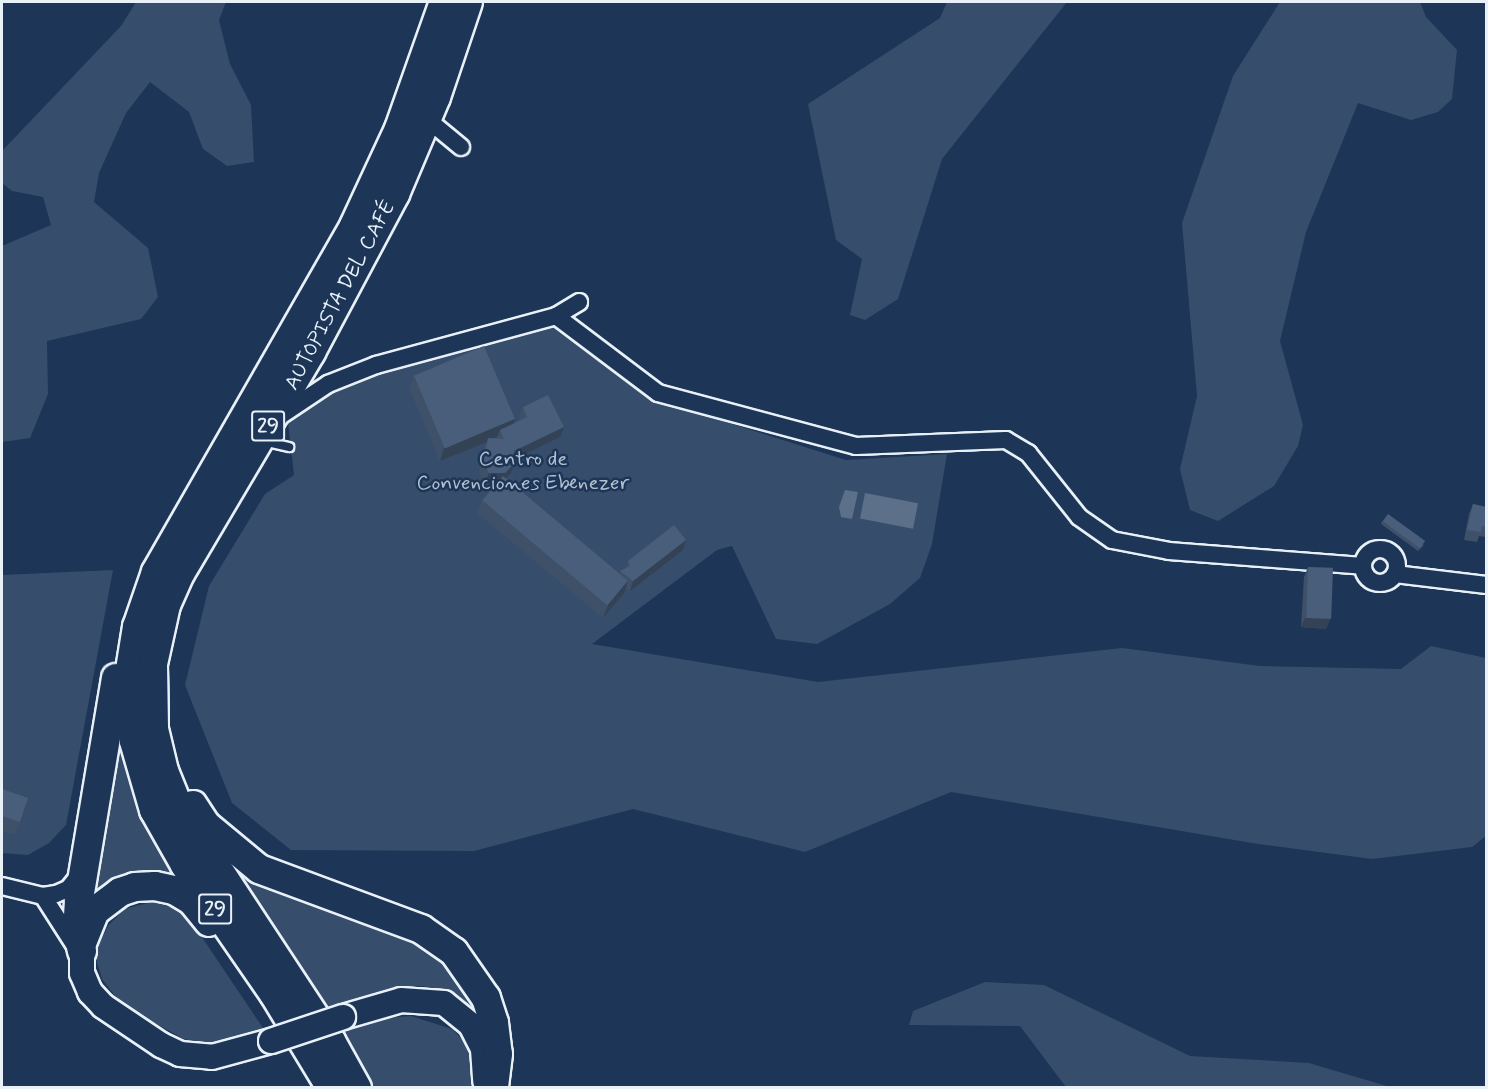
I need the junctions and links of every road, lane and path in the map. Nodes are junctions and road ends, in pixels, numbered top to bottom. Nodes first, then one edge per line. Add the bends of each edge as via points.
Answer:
1 (444, 2) edge
2 (468, 2) edge
3 (427, 119) junction
4 (461, 147) dead end
5 (579, 302) dead end
6 (556, 316) junction
7 (265, 431) junction
8 (289, 447) dead end
9 (176, 536) junction
10 (1362, 566) junction
11 (1395, 574) junction
12 (1486, 585) edge
13 (161, 623) junction
14 (84, 868) junction
15 (2, 886) edge
16 (43, 896) junction
17 (81, 957) junction
18 (331, 1088) edge
19 (357, 1088) edge
20 (484, 1088) edge
21 (494, 1088) edge

1 - 9 highway, AUTOPISTA DEL CAFÉ / 29 via 396,138 354,226
2 - 3 highway, AUTOPISTA DEL CAFÉ / 29
3 - 4 street
3 - 7 highway, AUTOPISTA DEL CAFÉ / 29 via 363,257
5 - 6 street
6 - 7 street via 376,365 328,384
6 - 10 street via 658,393 856,446 974,438 1006,440 1028,453 1078,517 1112,540 1169,551
7 - 8 lane
7 - 13 highway, AUTOPISTA DEL CAFÉ / 29 via 181,572
9 - 14 highway via 144,584 127,625
9 - 18 highway, AUTOPISTA DEL CAFÉ / 29 via 145,601 130,670 130,716 142,777 165,833 274,994
10 - 11 street via 1366,577 1376,583 1387,582
10 - 11 street via 1369,552 1386,549 1395,557
11 - 12 street
13 - 19 highway, AUTOPISTA DEL CAFÉ / 29 via 153,664 152,708 158,750 171,792 197,842 326,1033
13 - 21 highway via 165,733 186,794 206,825 259,869 421,929 454,952 486,998 495,1023 498,1054
14 - 16 street via 68,889
14 - 17 highway via 77,930
15 - 16 street
16 - 17 street
17 - 18 highway via 83,938 96,911 107,900 135,887 174,890 192,901 206,918 301,1053
17 - 20 main road, bridge via 90,992 103,1006 134,1029 180,1054 212,1057 411,999 432,1000 455,1009 471,1025 483,1049

